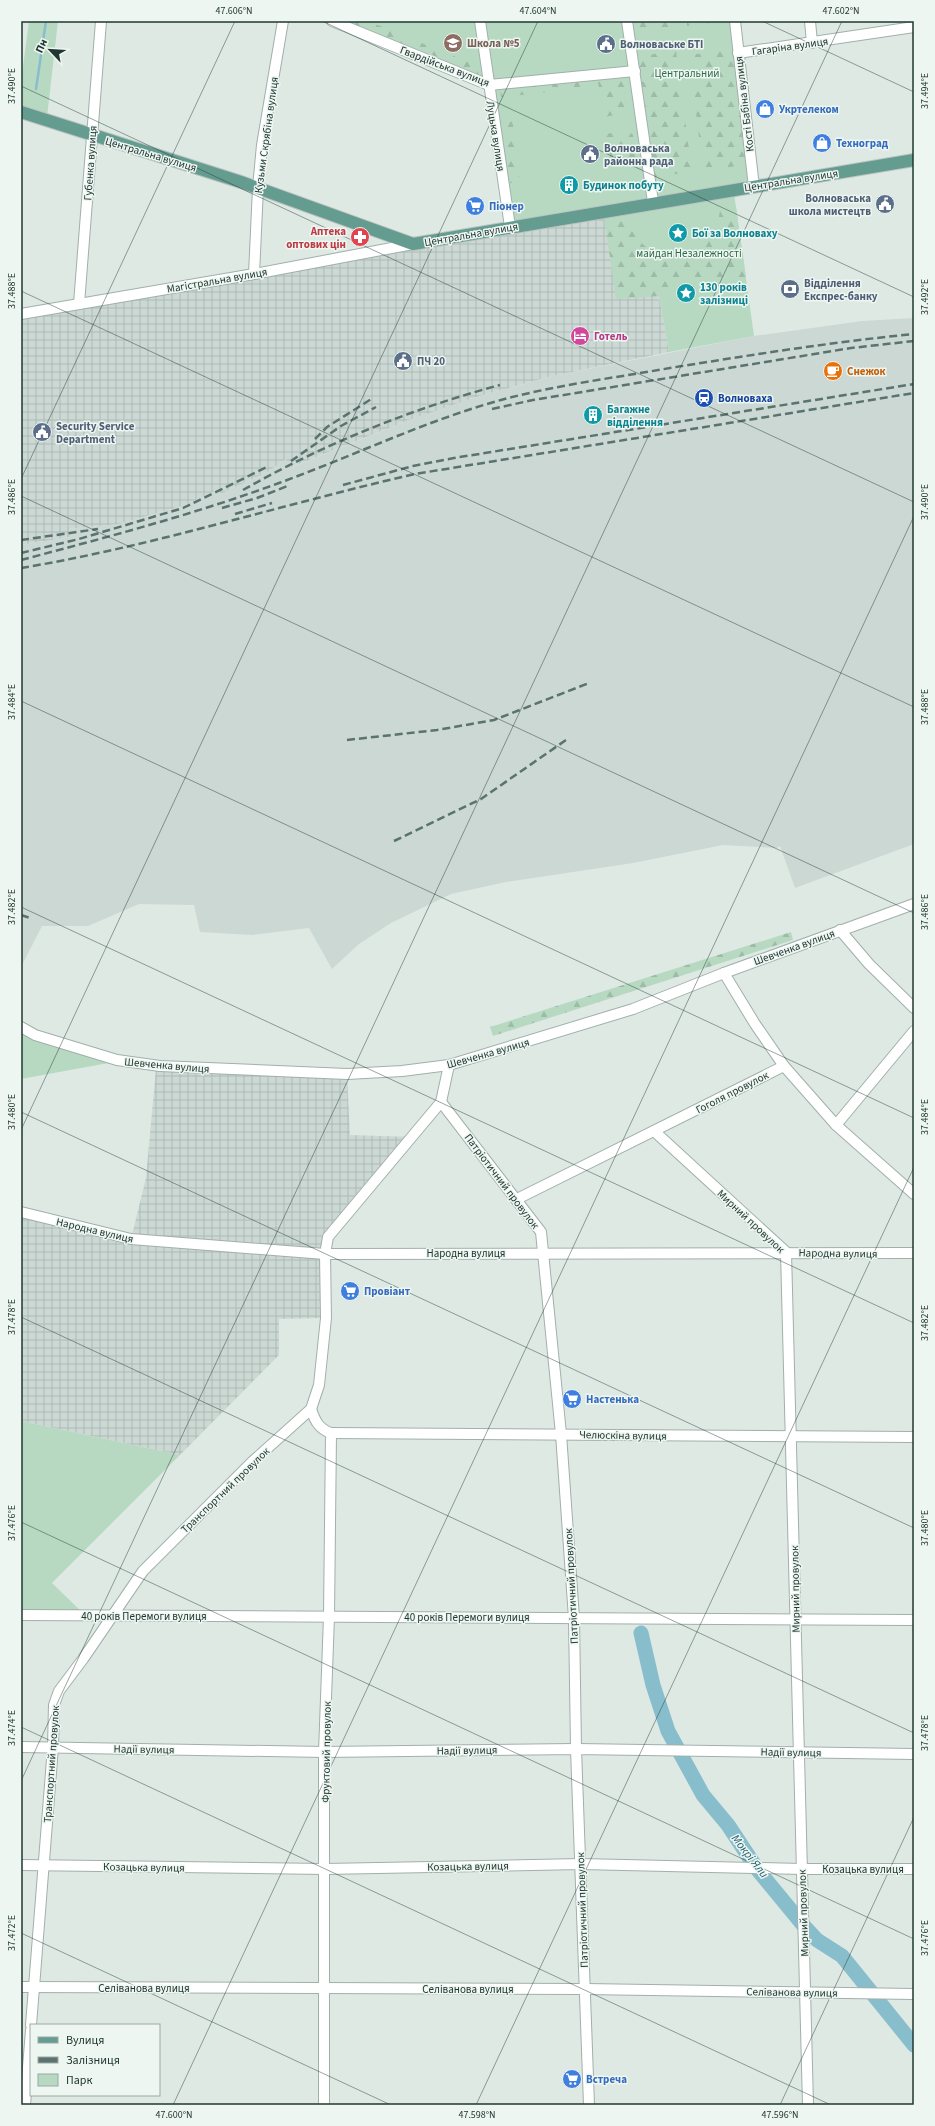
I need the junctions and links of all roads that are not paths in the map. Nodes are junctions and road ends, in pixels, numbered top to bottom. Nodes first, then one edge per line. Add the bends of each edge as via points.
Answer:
1 (101, 21) edge
2 (283, 21) edge
3 (332, 21) edge
4 (480, 21) edge
5 (627, 21) edge
6 (734, 21) edge
7 (810, 21) edge
8 (914, 28) edge
9 (812, 43) junction
10 (738, 53) junction
11 (634, 71) junction
12 (489, 85) junction
13 (21, 112) edge
14 (92, 135) junction
15 (914, 160) edge
16 (754, 187) junction
17 (258, 188) junction
18 (653, 202) junction
19 (510, 227) junction
20 (413, 244) junction
21 (254, 274) junction
22 (79, 304) junction
23 (21, 314) edge
24 (914, 904) edge
25 (840, 930) junction
26 (724, 972) junction
27 (914, 1008) edge
28 (21, 1028) edge
29 (914, 1031) edge
30 (449, 1065) junction
31 (784, 1066) junction
32 (441, 1102) junction
33 (836, 1125) junction
34 (654, 1131) junction
35 (914, 1194) edge
36 (518, 1199) junction
37 (21, 1212) edge
38 (786, 1252) junction
39 (544, 1253) junction
40 (914, 1253) edge
41 (325, 1254) junction
42 (311, 1409) junction
43 (331, 1433) junction
44 (562, 1434) junction
45 (792, 1437) junction
46 (914, 1437) edge
47 (21, 1615) edge
48 (111, 1616) junction
49 (329, 1617) junction
50 (574, 1618) junction
51 (796, 1620) junction
52 (914, 1620) edge
53 (21, 1747) edge
54 (53, 1747) junction
55 (576, 1749) junction
56 (324, 1752) junction
57 (800, 1752) junction
58 (914, 1754) edge
59 (581, 1864) junction
60 (21, 1866) edge
61 (44, 1866) junction
62 (325, 1869) junction
63 (914, 1869) edge
64 (802, 1870) junction
65 (21, 1987) edge
66 (34, 1987) junction
67 (325, 1989) junction
68 (585, 1989) junction
69 (805, 1992) junction
70 (914, 1994) edge
71 (31, 2024) edge
72 (30, 2042) edge
73 (25, 2105) edge
74 (324, 2105) edge
75 (589, 2105) edge
76 (808, 2105) edge

1 - 14 street, Губенка вулиця
2 - 17 street, Кузьми Скрябіна вулиця via 262,145
3 - 12 street, Гвардійська вулиця
4 - 12 street, Луцька вулиця
5 - 11 street
6 - 10 street, Кості Бабіна вулиця
7 - 9 street
8 - 9 street, Гагаріна вулиця
9 - 10 street, Гагаріна вулиця
10 - 16 street, Кості Бабіна вулиця
11 - 12 street, Гвардійська вулиця
11 - 18 street
12 - 19 street, Луцька вулиця
13 - 14 main road, Центральна вулиця
14 - 17 main road, Центральна вулиця
14 - 22 street, Губенка вулиця
15 - 16 main road, Центральна вулиця
16 - 18 main road, Центральна вулиця
17 - 20 main road, Центральна вулиця
17 - 21 street, Кузьми Скрябіна вулиця
18 - 19 main road, Центральна вулиця
19 - 20 main road, Центральна вулиця
20 - 21 street, Магістральна вулиця
21 - 22 street, Магістральна вулиця
22 - 23 street, Магістральна вулиця
24 - 25 street, Шевченка вулиця
25 - 26 street, Шевченка вулиця
25 - 27 street via 874,969
26 - 30 street, Шевченка вулиця via 633,1009
26 - 31 street
28 - 30 street, Шевченка вулиця via 35,1035 117,1060 160,1066 347,1074
29 - 33 street
30 - 32 street
31 - 33 street
31 - 34 street, Гоголя провулок
32 - 36 street, Патріотичний провулок
32 - 41 street via 328,1237
33 - 35 street
34 - 36 street, Гоголя провулок
34 - 38 street, Мирний провулок
36 - 39 street, Патріотичний провулок via 541,1232
37 - 41 street, Народна вулиця via 131,1239
38 - 39 street, Народна вулиця
38 - 40 street, Народна вулиця
38 - 45 street, Мирний провулок
39 - 41 street, Народна вулиця
39 - 44 street, Патріотичний провулок
41 - 42 street via 326,1318 319,1385
42 - 43 street via 315,1421 323,1430
42 - 48 street, Транспортний провулок via 252,1462 143,1571
43 - 44 street, Челюскіна вулиця
43 - 49 street, Фруктовий провулок
44 - 45 street, Челюскіна вулиця
44 - 50 street, Патріотичний провулок
45 - 46 street, Челюскіна вулиця
45 - 51 street, Мирний провулок
47 - 48 street, 40 років Перемоги вулиця
48 - 49 street, 40 років Перемоги вулиця
48 - 54 street, Транспортний провулок via 59,1691 54,1705
49 - 50 street, 40 років Перемоги вулиця
49 - 56 street, Фруктовий провулок
50 - 51 street, 40 років Перемоги вулиця
50 - 55 street, Патріотичний провулок
51 - 52 street, 40 років Перемоги вулиця
51 - 57 street, Мирний провулок
53 - 54 street, Надії вулиця
54 - 56 street, Надії вулиця
54 - 61 street, Транспортний провулок
55 - 56 street, Надії вулиця
55 - 57 street, Надії вулиця
55 - 59 street, Патріотичний провулок
56 - 62 street, Фруктовий провулок
57 - 58 street, Надії вулиця
57 - 64 street, Мирний провулок
59 - 62 street, Козацька вулиця
59 - 64 street, Козацька вулиця
59 - 68 street, Патріотичний провулок
60 - 61 street, Козацька вулиця
61 - 62 street, Козацька вулиця
61 - 66 street, Транспортний провулок
62 - 67 street, Фруктовий провулок
63 - 64 street, Козацька вулиця
64 - 69 street, Мирний провулок
65 - 66 street, Селіванова вулиця
66 - 67 street, Селіванова вулиця
66 - 71 street, Транспортний провулок
67 - 68 street, Селіванова вулиця
67 - 74 street, Фруктовий провулок
68 - 69 street, Селіванова вулиця
68 - 75 street, Патріотичний провулок
69 - 70 street, Селіванова вулиця
69 - 76 street, Мирний провулок
72 - 73 street

